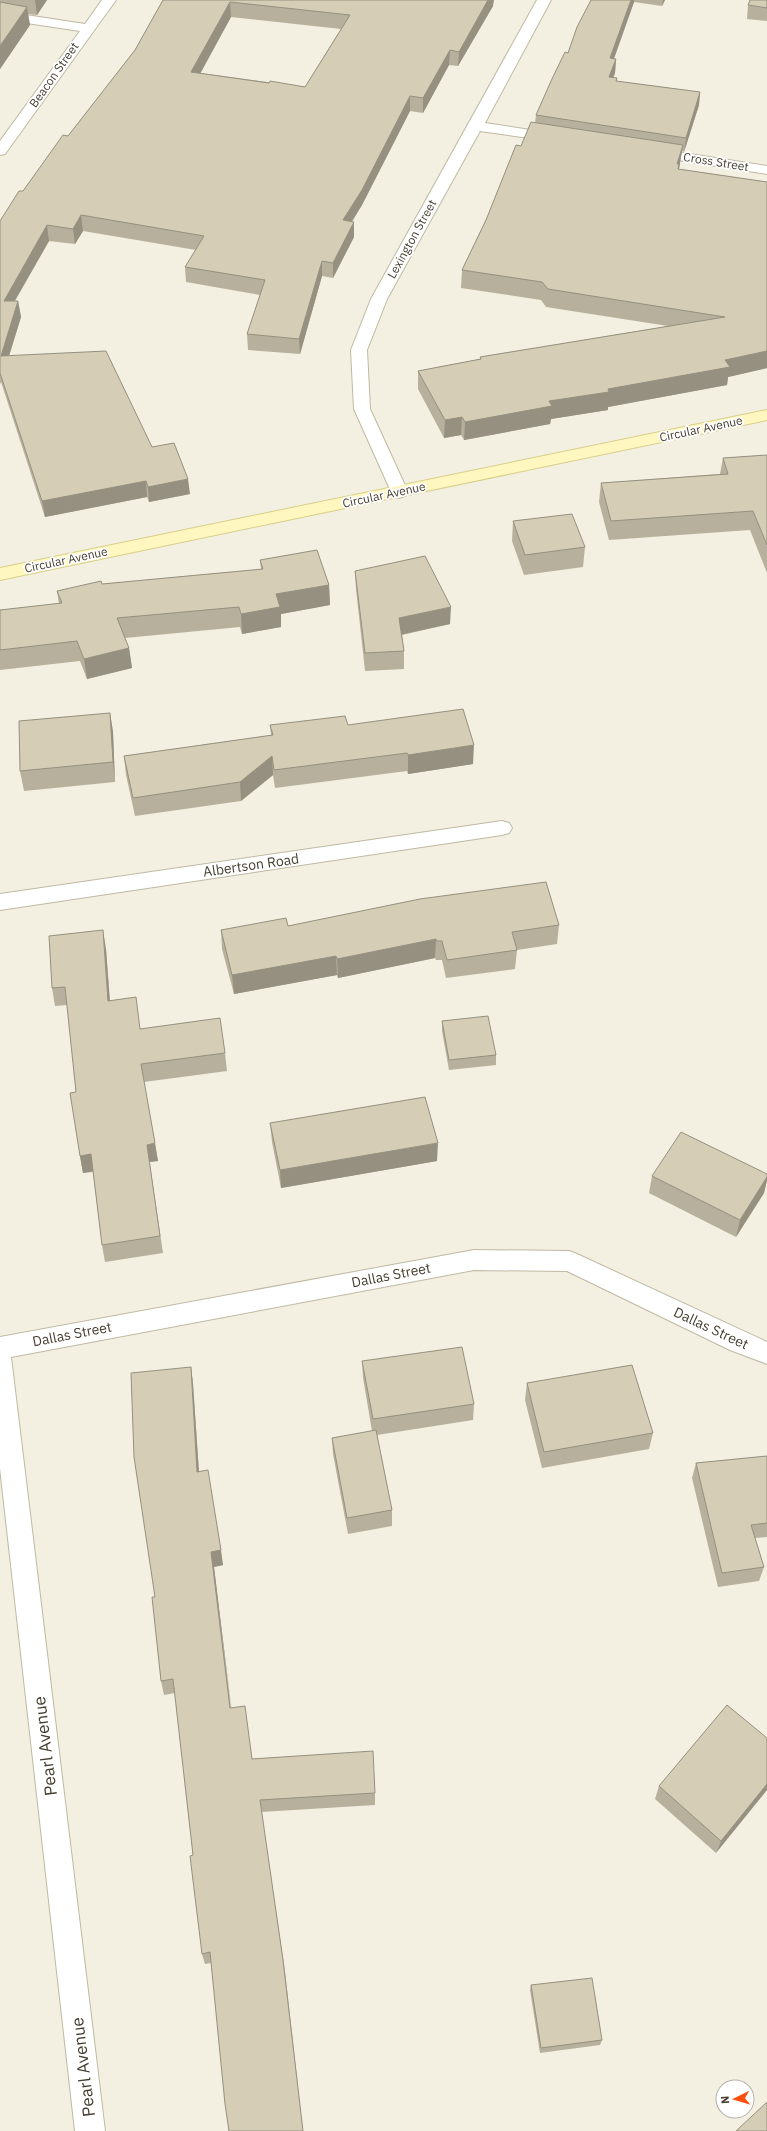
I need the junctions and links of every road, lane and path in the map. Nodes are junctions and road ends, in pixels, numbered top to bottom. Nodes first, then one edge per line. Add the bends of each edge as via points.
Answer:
1 (108, 0) edge
2 (544, 0) edge
3 (0, 15) edge
4 (87, 28) junction
5 (476, 126) junction
6 (570, 140) edge
7 (633, 150) edge
8 (0, 151) edge
9 (767, 170) edge
10 (767, 415) edge
11 (399, 492) junction
12 (0, 574) edge
13 (502, 828) dead end
14 (0, 902) edge
15 (0, 1348) edge
16 (767, 1353) edge
17 (0, 1360) edge
18 (90, 2131) edge

1 - 4 street, Beacon Street
2 - 5 street, Lexington Street
3 - 4 street
4 - 8 street, Beacon Street
5 - 6 street
5 - 11 street, Lexington Street via 378,299 359,350 362,409
7 - 9 street, Cross Street
10 - 11 main road, Circular Avenue
11 - 12 main road, Circular Avenue
13 - 14 street, Albertson Road
15 - 16 street, Dallas Street via 474,1260 569,1261
17 - 18 street, Pearl Avenue

